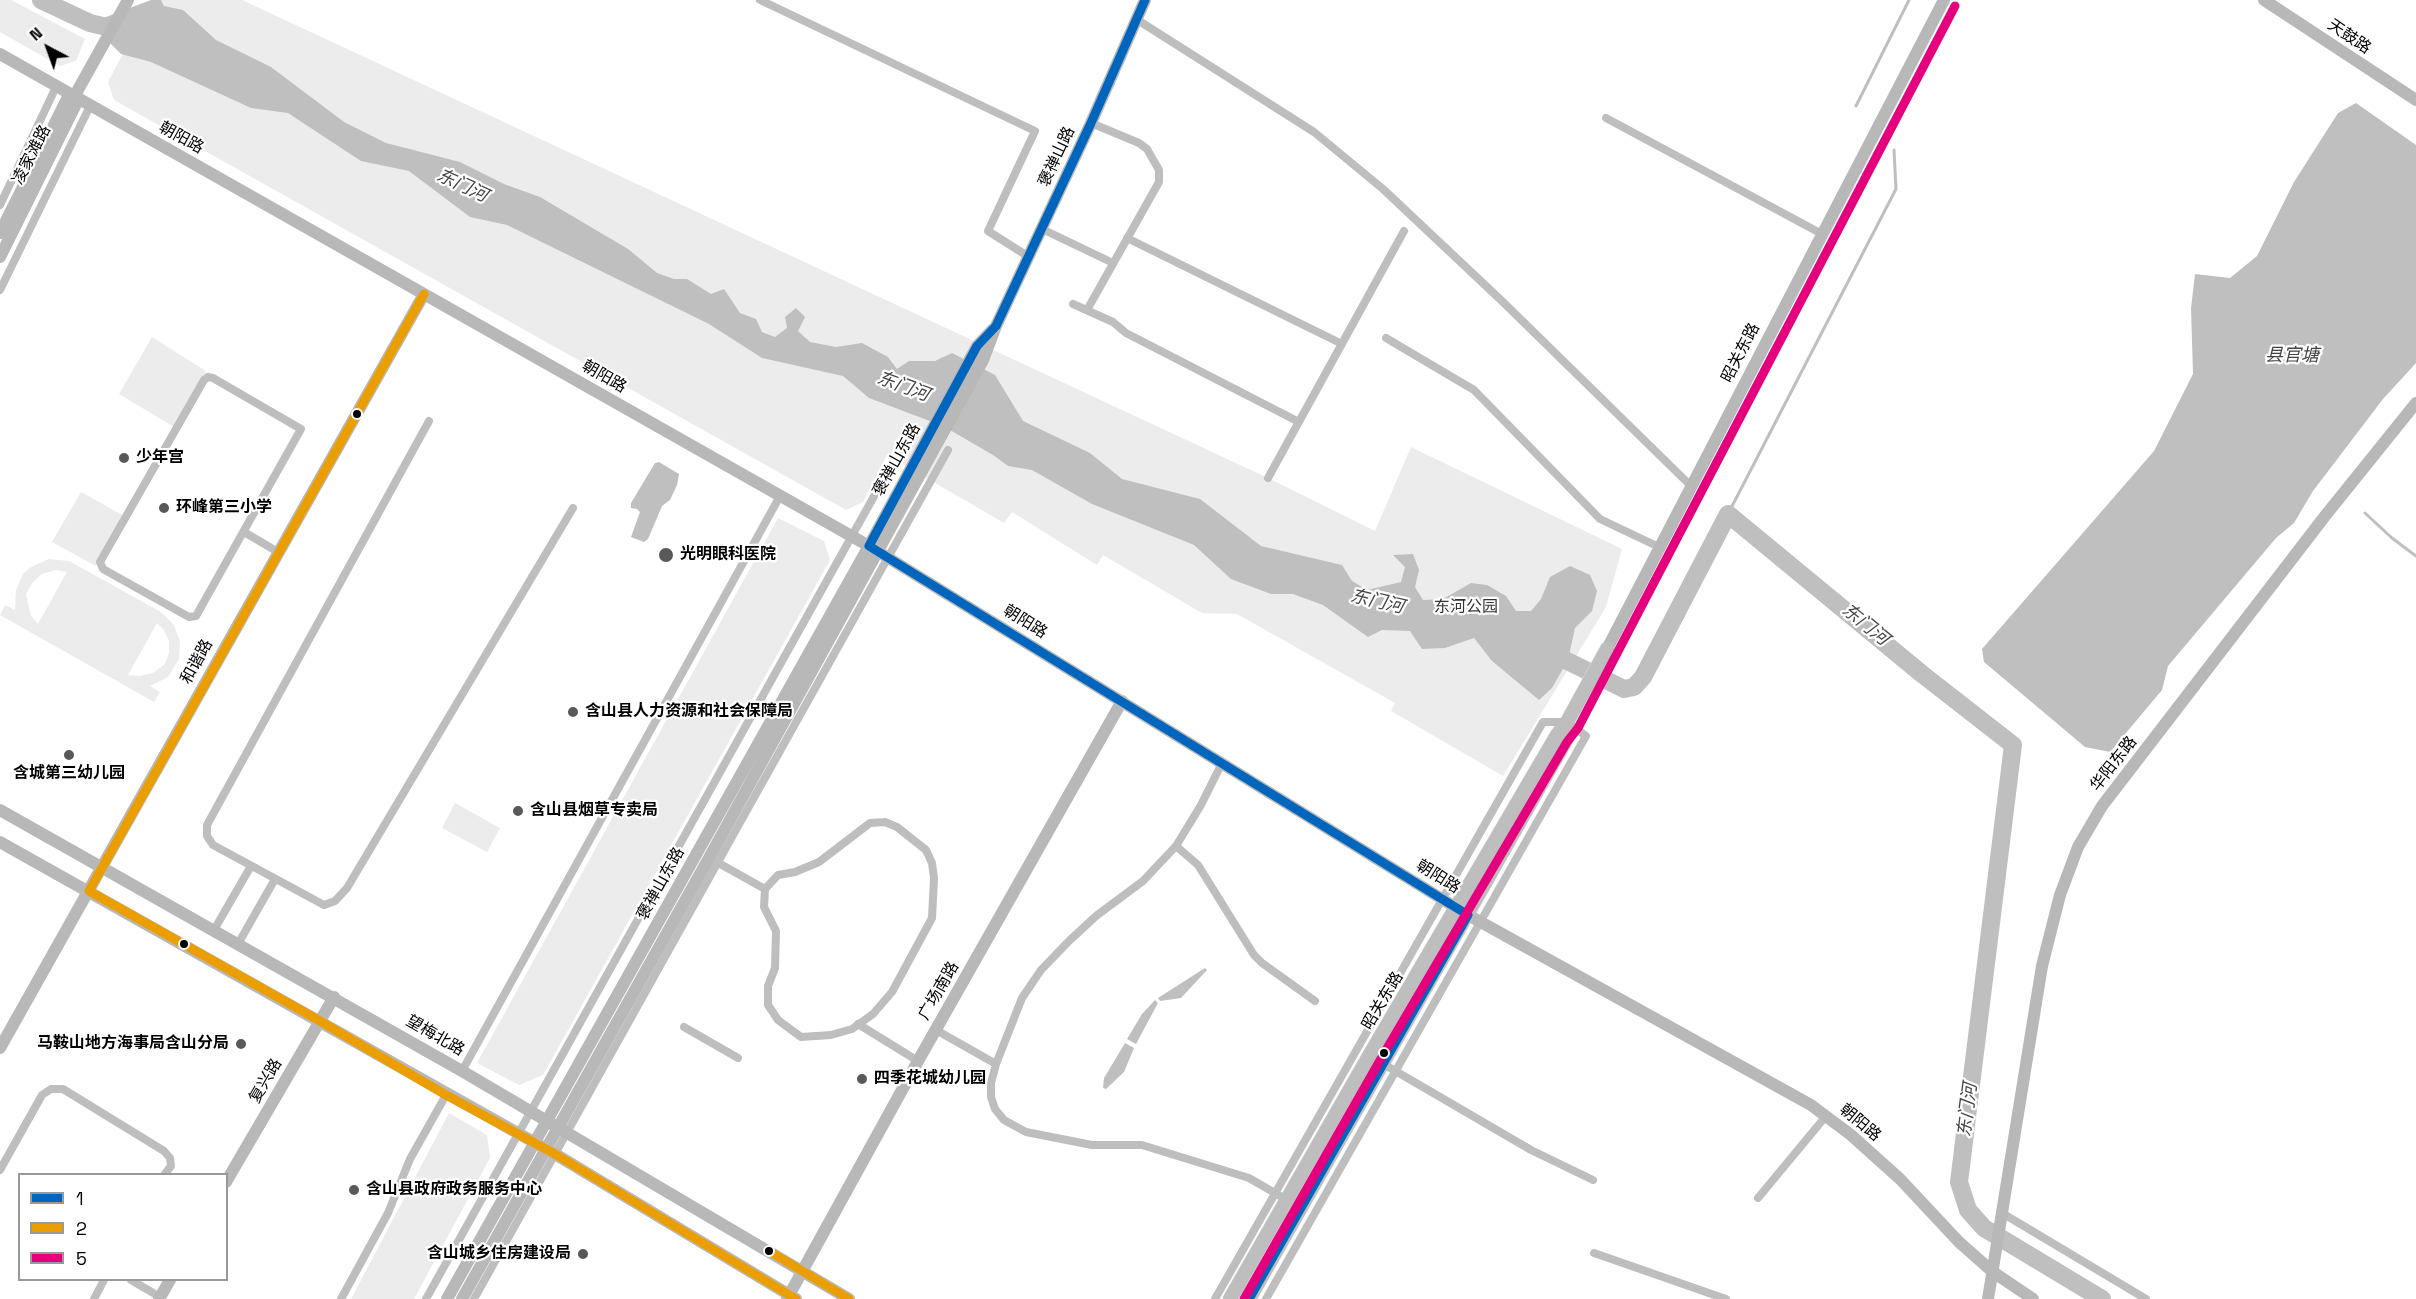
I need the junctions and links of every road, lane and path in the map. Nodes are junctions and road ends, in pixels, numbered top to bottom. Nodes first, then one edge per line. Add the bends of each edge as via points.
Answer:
1 (128, 0) edge
2 (760, 0) edge
3 (1944, 0) edge
4 (2264, 0) edge
5 (1141, 1) edge
6 (1136, 19) junction
7 (0, 54) edge
8 (56, 87) junction
9 (74, 97) junction
10 (2416, 100) edge
11 (90, 106) junction
12 (1606, 118) dead end
13 (1091, 123) junction
14 (0, 205) edge
15 (1042, 229) junction
16 (1404, 231) dead end
17 (0, 233) edge
18 (1822, 234) junction
19 (1127, 238) junction
20 (0, 257) edge
21 (1029, 257) junction
22 (1113, 263) junction
23 (0, 290) edge
24 (424, 294) junction
25 (1072, 304) dead end
26 (1087, 310) junction
27 (996, 326) joint
28 (1386, 338) dead end
29 (1342, 344) junction
30 (2416, 403) edge
31 (429, 421) dead end
32 (1299, 422) junction
33 (911, 430) dead end
34 (948, 450) dead end
35 (1268, 478) dead end
36 (1691, 486) junction
37 (780, 496) junction
38 (573, 507) dead end
39 (244, 532) junction
40 (852, 536) junction
41 (1659, 547) junction
42 (879, 551) junction
43 (278, 552) junction
44 (1606, 649) joint
45 (1122, 701) junction
46 (1568, 722) junction
47 (1222, 763) junction
48 (0, 810) edge
49 (0, 842) edge
50 (1176, 846) junction
51 (708, 857) junction
52 (251, 866) junction
53 (102, 868) junction
54 (275, 879) junction
55 (765, 889) junction
56 (90, 891) junction
57 (1443, 899) junction
58 (1469, 914) junction
59 (214, 930) junction
60 (238, 944) junction
61 (334, 997) junction
62 (1315, 1001) dead end
63 (320, 1021) junction
64 (858, 1024) junction
65 (684, 1027) dead end
66 (936, 1030) junction
67 (0, 1048) edge
68 (1369, 1056) junction
69 (738, 1058) dead end
70 (918, 1061) junction
71 (996, 1064) junction
72 (1382, 1064) junction
73 (462, 1071) junction
74 (1395, 1072) junction
75 (446, 1095) junction
76 (531, 1111) junction
77 (1826, 1116) junction
78 (557, 1127) junction
79 (518, 1133) junction
80 (545, 1149) junction
81 (0, 1170) edge
82 (166, 1173) edge
83 (228, 1179) edge
84 (1593, 1179) dead end
85 (1281, 1197) junction
86 (1758, 1198) dead end
87 (2002, 1216) junction
88 (1594, 1253) dead end
89 (803, 1271) junction
90 (1993, 1272) junction
91 (103, 1281) edge
92 (133, 1281) edge
93 (169, 1281) edge
94 (1239, 1283) junction
95 (1251, 1295) edge
96 (159, 1298) edge
97 (791, 1298) edge
98 (93, 1299) edge
99 (341, 1299) edge
100 (426, 1299) edge
101 (447, 1299) edge
102 (462, 1299) edge
103 (474, 1299) edge
104 (849, 1299) edge
105 (1215, 1299) edge
106 (1230, 1299) edge
107 (1266, 1299) edge
108 (1726, 1299) edge
109 (1988, 1299) edge
110 (2033, 1299) edge
111 (2146, 1299) edge

1 - 9 main road, 凌家滩路
2 - 21 street via 1035,131 988,231
3 - 18 main road, 昭关东路
4 - 10 main road, 天鼓路
5 - 6 main road, 褒禅山路
6 - 13 main road, 褒禅山路
6 - 36 street via 1314,132 1383,189
7 - 8 main road, 朝阳路
8 - 9 main road, 朝阳路
8 - 14 street
9 - 11 main road, 朝阳路
9 - 17 main road, 凌家滩路
9 - 20 main road, 凌家滩路
11 - 23 street
11 - 24 main road, 朝阳路
12 - 18 street
13 - 15 main road, 褒禅山路
13 - 19 street via 1139,143 1159,170 1159,182
15 - 21 main road, 褒禅山路
15 - 22 street
16 - 29 street
18 - 36 main road, 昭关东路
19 - 22 street
19 - 29 street
21 - 27 main road, 褒禅山路
22 - 26 street
24 - 37 main road, 朝阳路
24 - 43 main road, 和谐路
25 - 26 street
26 - 32 street
27 - 42 main road, 褒禅山东路
28 - 41 street via 1474,390 1600,519
29 - 32 street
30 - 87 main road, 华阳东路 via 2102,806 2078,847 2060,895 2042,966
31 - 52 street via 207,825 207,836 213,845
32 - 35 street
33 - 40 street
34 - 42 street
36 - 41 main road, 昭关东路
37 - 40 main road, 朝阳路
37 - 73 street
38 - 54 street via 347,888 335,902 324,905
39 - 39 street via 301,429 208,377 100,566 191,618 196,616
39 - 43 street
40 - 42 main road, 朝阳路
40 - 76 street
41 - 44 main road, 昭关东路
42 - 45 main road, 朝阳路
42 - 51 main road, 褒禅山东路
42 - 51 street
43 - 53 main road, 和谐路
44 - 46 main road, 昭关东路
45 - 47 main road, 朝阳路
45 - 66 main road, 广场南路
46 - 57 street via 1543,722
46 - 58 main road, 昭关东路 via 1551,745
46 - 58 street via 1586,736
47 - 50 street
47 - 57 main road, 朝阳路
48 - 53 main road, 望梅北路
49 - 56 main road
50 - 62 street via 1198,865 1254,955
50 - 71 street via 1041,970 1022,998
51 - 55 street
51 - 78 main road, 褒禅山东路
52 - 54 street
52 - 59 street
53 - 56 main road, 和谐路
53 - 59 main road, 望梅北路
54 - 60 street
55 - 64 street via 764,907 776,931 768,1005 778,1020 801,1037 831,1035
55 - 64 street via 778,875 819,862 870,822 897,827 926,850 934,878 932,918 892,992
56 - 63 main road
56 - 67 main road, 和谐路
57 - 58 main road, 朝阳路
57 - 85 street
58 - 68 main road, 昭关东路
58 - 72 main road, 昭关东路
58 - 74 street
58 - 77 main road, 朝阳路
59 - 60 main road, 望梅北路
60 - 61 main road, 望梅北路
61 - 63 main road, 复兴路
61 - 73 main road, 望梅北路
63 - 75 main road
63 - 83 main road, 复兴路
64 - 70 street
65 - 69 street
66 - 70 main road, 广场南路
66 - 71 street
68 - 72 street
68 - 85 main road, 昭关东路
70 - 89 main road, 广场南路
71 - 85 street via 991,1083 995,1109 1004,1120 1026,1132 1092,1145 1142,1145 1249,1178
72 - 74 street
72 - 95 main road, 昭关东路
73 - 76 main road, 望梅北路
74 - 84 street via 1531,1150
74 - 107 street
75 - 79 main road
75 - 99 street
76 - 78 main road, 望梅北路
76 - 79 street
77 - 86 street
77 - 90 main road, 朝阳路 via 1900,1179
78 - 80 main road, 褒禅山东路
78 - 89 main road, 望梅北路
79 - 80 main road
79 - 100 street
80 - 97 main road
80 - 101 main road, 褒禅山东路
80 - 102 main road, 褒禅山东路
80 - 103 street
81 - 82 street via 42,1095 51,1089 63,1089 164,1151 171,1166
85 - 94 main road, 昭关东路
85 - 105 street
87 - 90 main road, 华阳东路
87 - 111 street
88 - 108 street
89 - 97 main road, 广场南路
89 - 104 main road, 望梅北路
90 - 109 main road
90 - 110 main road, 朝阳路
91 - 98 street
92 - 96 street
93 - 96 main road
94 - 95 street
94 - 106 main road, 昭关东路
95 - 107 street

